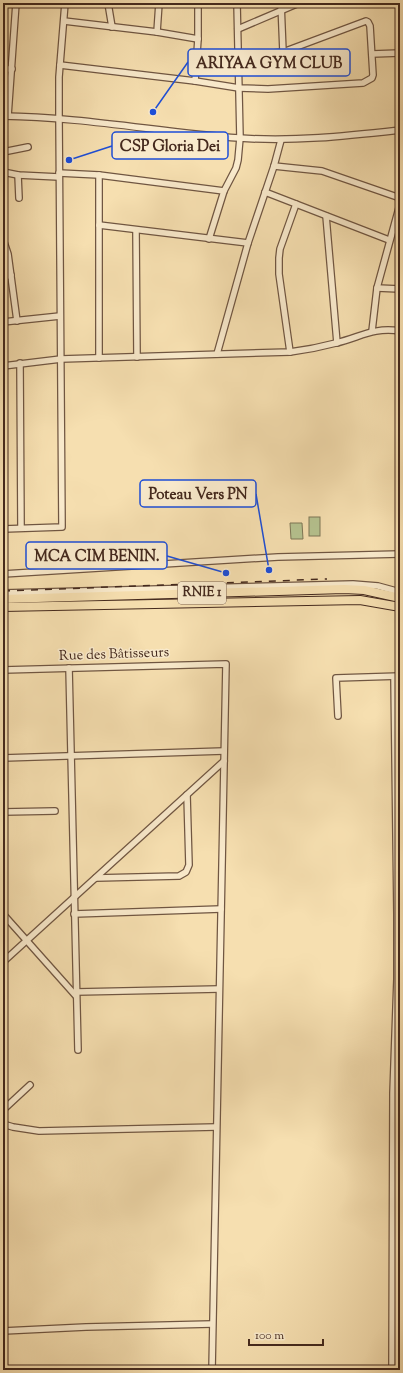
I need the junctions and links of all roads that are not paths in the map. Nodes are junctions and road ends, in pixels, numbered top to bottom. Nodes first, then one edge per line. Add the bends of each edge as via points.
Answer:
1 (16, 3) edge
2 (65, 3) edge
3 (108, 3) edge
4 (159, 3) edge
5 (198, 3) edge
6 (237, 3) edge
7 (281, 3) edge
8 (299, 3) edge
9 (282, 10) junction
10 (64, 21) junction
11 (112, 27) junction
12 (238, 29) junction
13 (157, 32) junction
14 (198, 39) junction
15 (282, 52) junction
16 (400, 53) edge
17 (372, 54) junction
18 (238, 57) junction
19 (60, 65) junction
20 (3, 69) edge
21 (12, 69) junction
22 (195, 81) junction
23 (239, 88) junction
24 (6, 116) edge
25 (59, 118) junction
26 (400, 130) edge
27 (240, 138) junction
28 (280, 140) junction
29 (28, 147) dead end
30 (3, 152) edge
31 (274, 166) junction
32 (3, 172) edge
33 (18, 175) junction
34 (59, 175) junction
35 (99, 175) junction
36 (224, 191) junction
37 (265, 192) junction
38 (19, 198) dead end
39 (400, 198) edge
40 (296, 204) junction
41 (400, 204) edge
42 (326, 216) junction
43 (99, 225) junction
44 (136, 230) junction
45 (3, 239) edge
46 (209, 239) junction
47 (389, 240) junction
48 (248, 243) junction
49 (11, 275) junction
50 (3, 277) edge
51 (377, 288) junction
52 (400, 289) edge
53 (60, 316) junction
54 (17, 321) junction
55 (3, 322) edge
56 (372, 331) junction
57 (400, 331) edge
58 (337, 343) junction
59 (290, 352) junction
60 (217, 354) junction
61 (137, 357) junction
62 (99, 358) junction
63 (61, 359) junction
64 (20, 363) junction
65 (3, 366) edge
66 (21, 528) junction
67 (3, 529) edge
68 (400, 554) edge
69 (3, 574) edge
70 (400, 592) edge
71 (3, 594) edge
72 (400, 598) edge
73 (3, 599) edge
74 (3, 607) edge
75 (400, 607) edge
76 (69, 668) junction
77 (3, 670) edge
78 (397, 676) edge
79 (338, 716) dead end
80 (224, 751) junction
81 (71, 756) junction
82 (3, 758) edge
83 (224, 761) junction
84 (187, 795) junction
85 (55, 811) dead end
86 (3, 812) edge
87 (96, 878) junction
88 (74, 897) junction
89 (221, 909) junction
90 (3, 914) edge
91 (74, 914) junction
92 (27, 941) junction
93 (3, 962) edge
94 (219, 989) junction
95 (76, 994) junction
96 (78, 1050) dead end
97 (30, 1085) dead end
98 (3, 1110) edge
99 (3, 1124) edge
100 (216, 1127) junction
101 (393, 1287) junction
102 (400, 1287) edge
103 (212, 1324) junction
104 (3, 1331) edge
105 (212, 1370) edge
106 (392, 1370) edge

1 - 21 street
2 - 10 street
3 - 11 street
4 - 13 street
5 - 14 street
6 - 12 street
7 - 9 street
8 - 9 street
9 - 12 street
9 - 15 street
10 - 11 street
10 - 19 street
11 - 13 street
12 - 18 street
13 - 14 street
14 - 22 street
15 - 17 street via 366,21 370,26
15 - 18 street
16 - 17 street
17 - 23 street via 373,75 363,83 268,89
18 - 23 street
19 - 22 street
19 - 25 street
20 - 21 street
21 - 24 street
22 - 23 street
23 - 27 street
24 - 25 street
25 - 27 street
25 - 34 street
26 - 28 street
27 - 28 street
27 - 36 street via 236,168
28 - 31 street
29 - 30 street
31 - 37 street
31 - 39 street via 322,171
32 - 33 street
33 - 34 street
33 - 38 street
34 - 35 street
34 - 53 street
35 - 36 street
35 - 43 street
36 - 46 street
37 - 40 street
37 - 48 street
40 - 42 street
40 - 59 street via 279,258
41 - 47 street
42 - 47 street
42 - 58 street
43 - 44 street
43 - 62 street
44 - 46 street
44 - 61 street
45 - 49 street
46 - 48 street
47 - 51 street
48 - 60 street
49 - 50 street
49 - 54 street
51 - 52 street
51 - 56 street
53 - 54 street
53 - 63 street
54 - 55 street
56 - 57 street
56 - 58 street
58 - 59 street
59 - 60 street
60 - 61 street
61 - 62 street
62 - 63 street
63 - 64 street
63 - 66 street via 62,527
64 - 65 street
64 - 66 street
66 - 67 street
68 - 69 street via 278,557
70 - 71 street via 378,586 353,584
72 - 73 highway, RNIE 1 via 364,590 344,589
74 - 75 highway, RNIE 1 via 360,600
76 - 77 street, Rue des Bâtisseurs
76 - 80 street, Rue des Bâtisseurs via 226,664
76 - 81 street
78 - 79 street via 336,678
78 - 101 street
80 - 81 street
80 - 83 street
81 - 82 street
81 - 88 street
83 - 84 street
83 - 89 street
84 - 87 street
84 - 87 street via 189,865 186,872 180,876
85 - 86 street
87 - 88 street
88 - 91 street
88 - 92 street
89 - 91 street
89 - 94 street
90 - 92 street
91 - 95 street
92 - 93 street
92 - 95 street
94 - 95 street
94 - 100 street
95 - 96 street
97 - 98 street
99 - 100 street via 13,1128 39,1131
100 - 103 street
101 - 102 street
101 - 106 street
103 - 104 street
103 - 105 street

